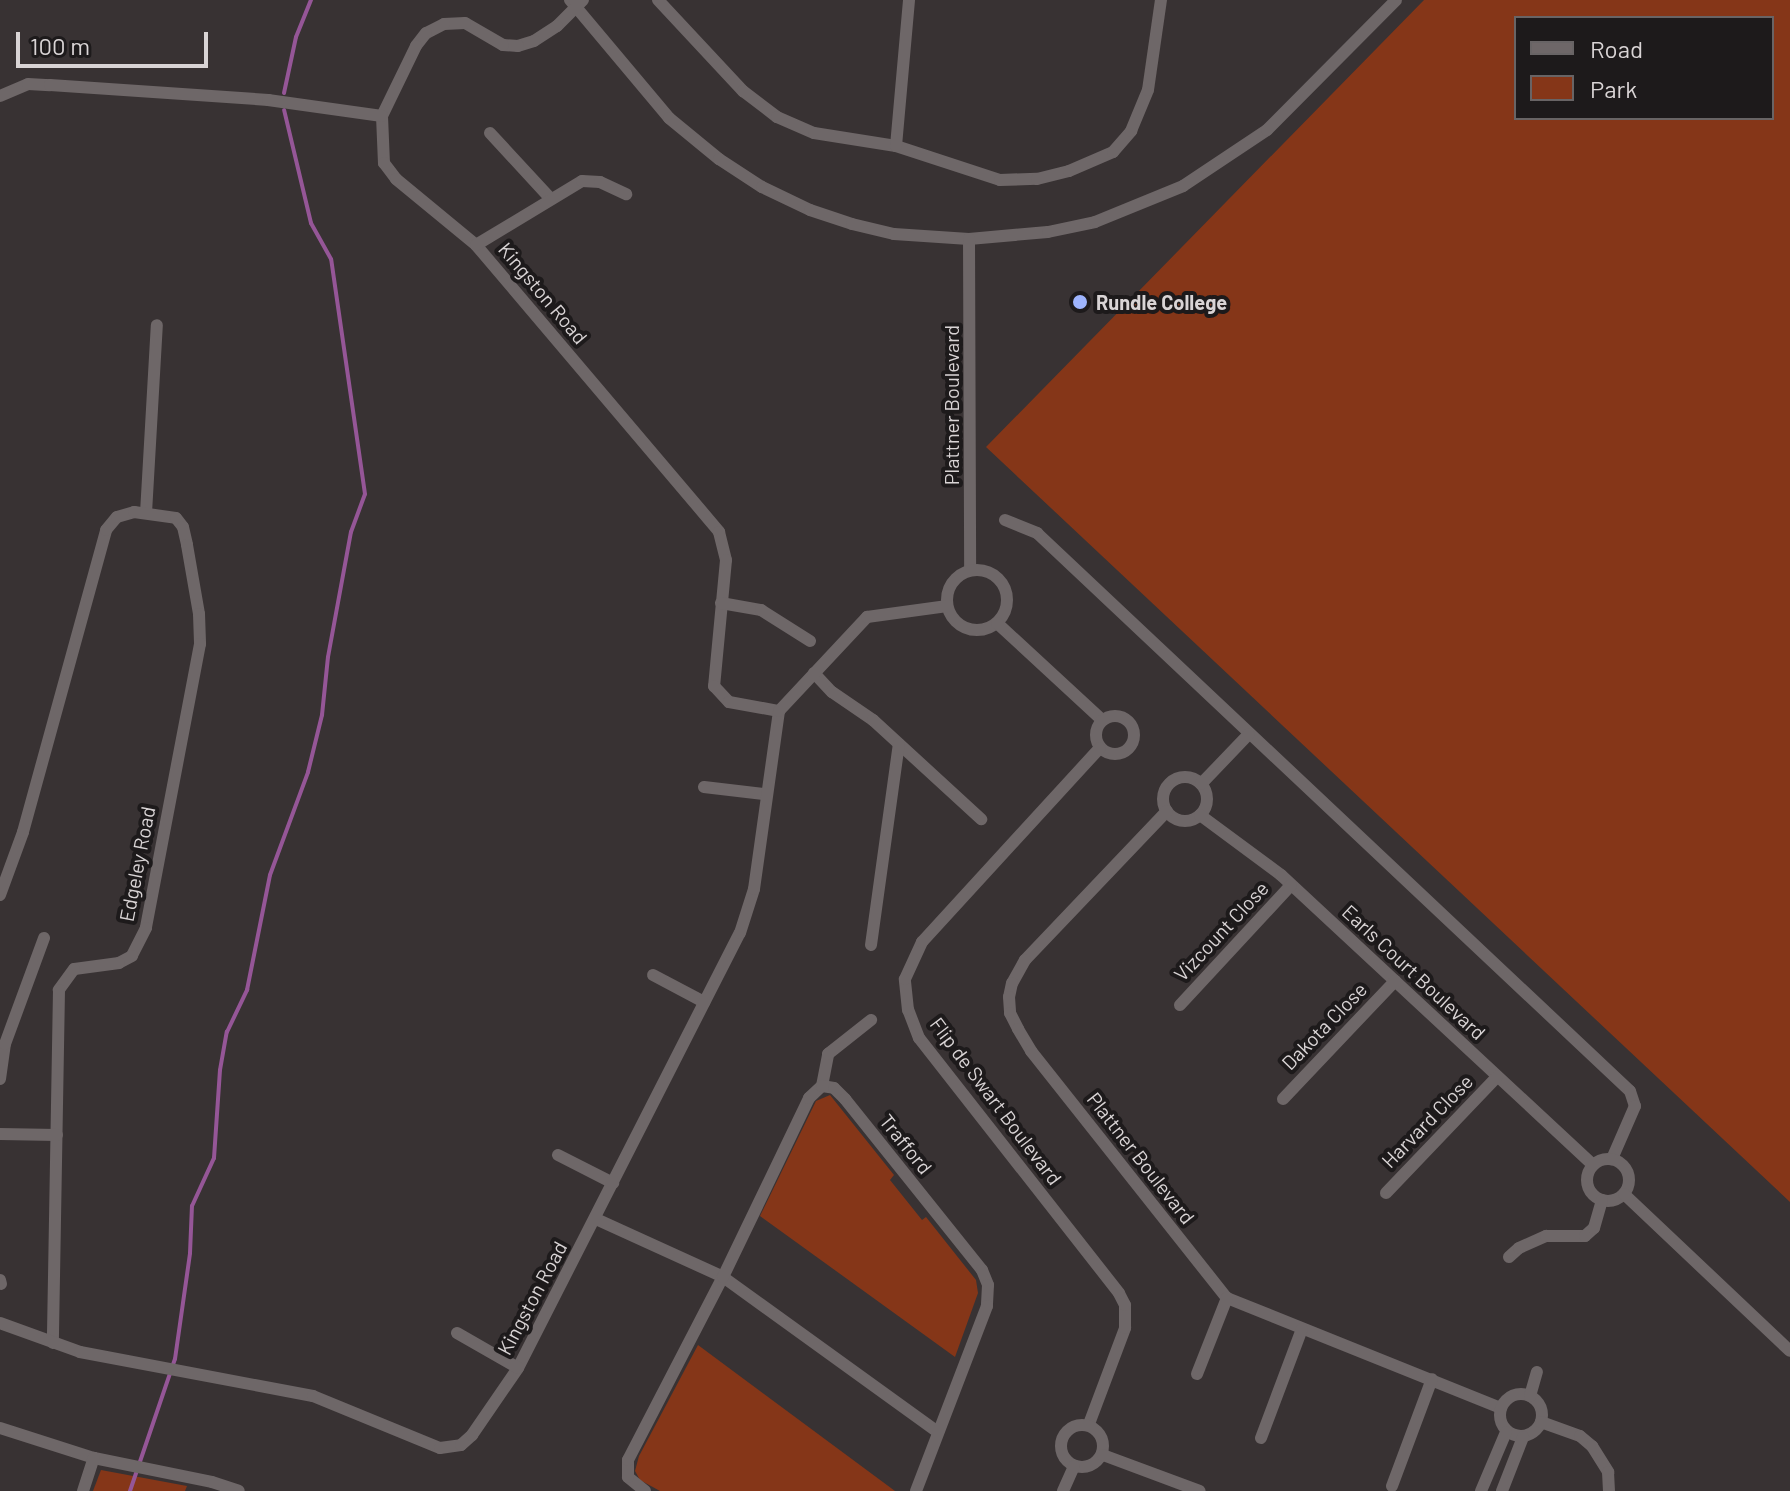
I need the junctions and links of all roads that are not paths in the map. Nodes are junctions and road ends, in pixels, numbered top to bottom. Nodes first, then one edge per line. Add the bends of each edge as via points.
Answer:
1 (570, 0) edge
2 (583, 0) edge
3 (658, 0) edge
4 (909, 0) edge
5 (1161, 0) edge
6 (1396, 0) edge
7 (0, 96) edge
8 (382, 116) junction
9 (490, 133) dead end
10 (896, 146) junction
11 (626, 194) dead end
12 (551, 199) junction
13 (969, 239) junction
14 (476, 245) junction
15 (157, 325) dead end
16 (146, 513) junction
17 (1005, 520) dead end
18 (970, 570) junction
19 (721, 603) junction
20 (947, 606) junction
21 (997, 623) junction
22 (810, 641) dead end
23 (814, 673) junction
24 (779, 711) junction
25 (1102, 720) junction
26 (1249, 734) junction
27 (899, 744) junction
28 (1100, 748) junction
29 (1201, 784) junction
30 (704, 787) dead end
31 (764, 794) junction
32 (1167, 811) junction
33 (1200, 815) junction
34 (981, 819) dead end
35 (1291, 885) junction
36 (0, 895) edge
37 (44, 938) dead end
38 (871, 945) dead end
39 (653, 975) dead end
40 (1395, 981) junction
41 (704, 1002) junction
42 (1180, 1005) dead end
43 (871, 1020) dead end
44 (1497, 1077) junction
45 (0, 1079) edge
46 (822, 1086) junction
47 (1283, 1099) dead end
48 (0, 1134) edge
49 (57, 1135) junction
50 (558, 1155) dead end
51 (1612, 1159) junction
52 (1593, 1165) junction
53 (613, 1183) junction
54 (1386, 1193) dead end
55 (1624, 1194) junction
56 (1602, 1200) junction
57 (596, 1219) junction
58 (1509, 1257) dead end
59 (723, 1277) junction
60 (1227, 1298) junction
61 (0, 1323) edge
62 (1302, 1329) junction
63 (457, 1333) dead end
64 (53, 1343) junction
65 (1790, 1351) edge
66 (518, 1368) junction
67 (1537, 1372) dead end
68 (1197, 1374) dead end
69 (1432, 1379) junction
70 (1530, 1396) junction
71 (1501, 1408) junction
72 (1541, 1422) junction
73 (1089, 1424) junction
74 (0, 1428) edge
75 (938, 1432) junction
76 (1506, 1432) junction
77 (1523, 1437) junction
78 (1261, 1438) dead end
79 (1103, 1455) junction
80 (94, 1458) junction
81 (1074, 1466) junction
82 (198, 1485) edge
83 (1392, 1486) dead end
84 (83, 1491) edge
85 (239, 1491) edge
86 (645, 1491) edge
87 (916, 1491) edge
88 (1063, 1491) edge
89 (1200, 1491) edge
90 (1481, 1491) edge
91 (1502, 1491) edge
92 (1609, 1491) edge

1 - 13 street via 669,118 762,187 852,224
2 - 8 street, Kingston Road via 557,26 518,46 503,45 465,23 444,24 426,33
3 - 10 street via 743,91 777,117 814,133
4 - 10 street
5 - 10 street via 1148,90 1131,131 1097,162 1037,179 1000,180
6 - 13 street via 1267,130 1183,186 1095,222
7 - 8 street via 39,85 268,100
8 - 14 street, Kingston Road via 382,151 390,171
9 - 12 street
11 - 12 street via 600,182 582,181
12 - 14 street
13 - 18 street, Plattner Boulevard
14 - 19 street, Kingston Road via 719,532 726,560
15 - 16 street
16 - 36 street via 117,517 106,530 23,832
16 - 49 street, Edgeley Road via 176,518 183,527 199,614 198,658 140,945 119,963 74,969 59,990
17 - 26 street via 1037,533
18 - 20 street via 954,580
18 - 21 street via 990,573 1004,586 1007,606
19 - 22 street via 761,610
19 - 24 street, Kingston Road via 714,686 729,702
20 - 21 street via 963,627 981,630
20 - 23 street via 867,617
21 - 25 street
23 - 24 street
23 - 27 street
24 - 31 street, Kingston Road
25 - 28 street via 1095,737
25 - 28 street via 1114,715 1126,719 1135,736 1130,748 1119,754
26 - 29 street
26 - 51 street via 1630,1091 1635,1106
27 - 34 street
27 - 38 street
28 - 73 street, Flip de Swart Boulevard via 922,942 905,979 908,1010 919,1038 1125,1305 1125,1328
29 - 32 street via 1185,777 1168,785
29 - 33 street via 1207,800
30 - 31 street
31 - 41 street, Kingston Road via 754,889
32 - 33 street via 1186,821
32 - 60 street, Plattner Boulevard via 1025,960 1012,983 1010,1013 1034,1055
33 - 35 street, Earls Court Boulevard
35 - 40 street, Earls Court Boulevard
35 - 42 street, Vizcount Close
37 - 45 street via 5,1044
39 - 41 street
40 - 44 street, Earls Court Boulevard
40 - 47 street, Dakota Close
41 - 53 street, Kingston Road
43 - 46 street via 828,1054
44 - 52 street, Earls Court Boulevard
44 - 54 street, Harvard Close
46 - 59 street via 809,1098
46 - 75 street, Trafford via 834,1088 845,1099 982,1270 988,1285 987,1306
48 - 49 street
49 - 64 street, Edgeley Road
50 - 53 street
51 - 52 street
51 - 55 street via 1627,1170
52 - 56 street via 1588,1185
53 - 57 street, Kingston Road
55 - 56 street
55 - 65 street
56 - 58 street via 1594,1228 1585,1236 1546,1236
57 - 59 street
57 - 66 street, Kingston Road
59 - 75 street
59 - 86 street via 628,1460 628,1477
60 - 62 street, Plattner Boulevard
60 - 68 street
61 - 64 street, Kingston Road
62 - 69 street, Plattner Boulevard
62 - 78 street
63 - 66 street
64 - 66 street, Kingston Road via 313,1396 450,1449 472,1435
67 - 70 street
69 - 71 street, Plattner Boulevard
69 - 83 street
70 - 71 street via 1513,1396
70 - 72 street via 1541,1409
71 - 76 street
72 - 77 street
72 - 92 street via 1592,1446 1608,1472
73 - 79 street via 1102,1439
73 - 81 street via 1071,1427 1062,1440 1062,1453
74 - 80 street
75 - 87 street, Trafford
76 - 77 street
76 - 90 street
77 - 91 street
79 - 81 street via 1089,1466
79 - 89 street
80 - 82 street
80 - 84 street
81 - 88 street
82 - 85 street

